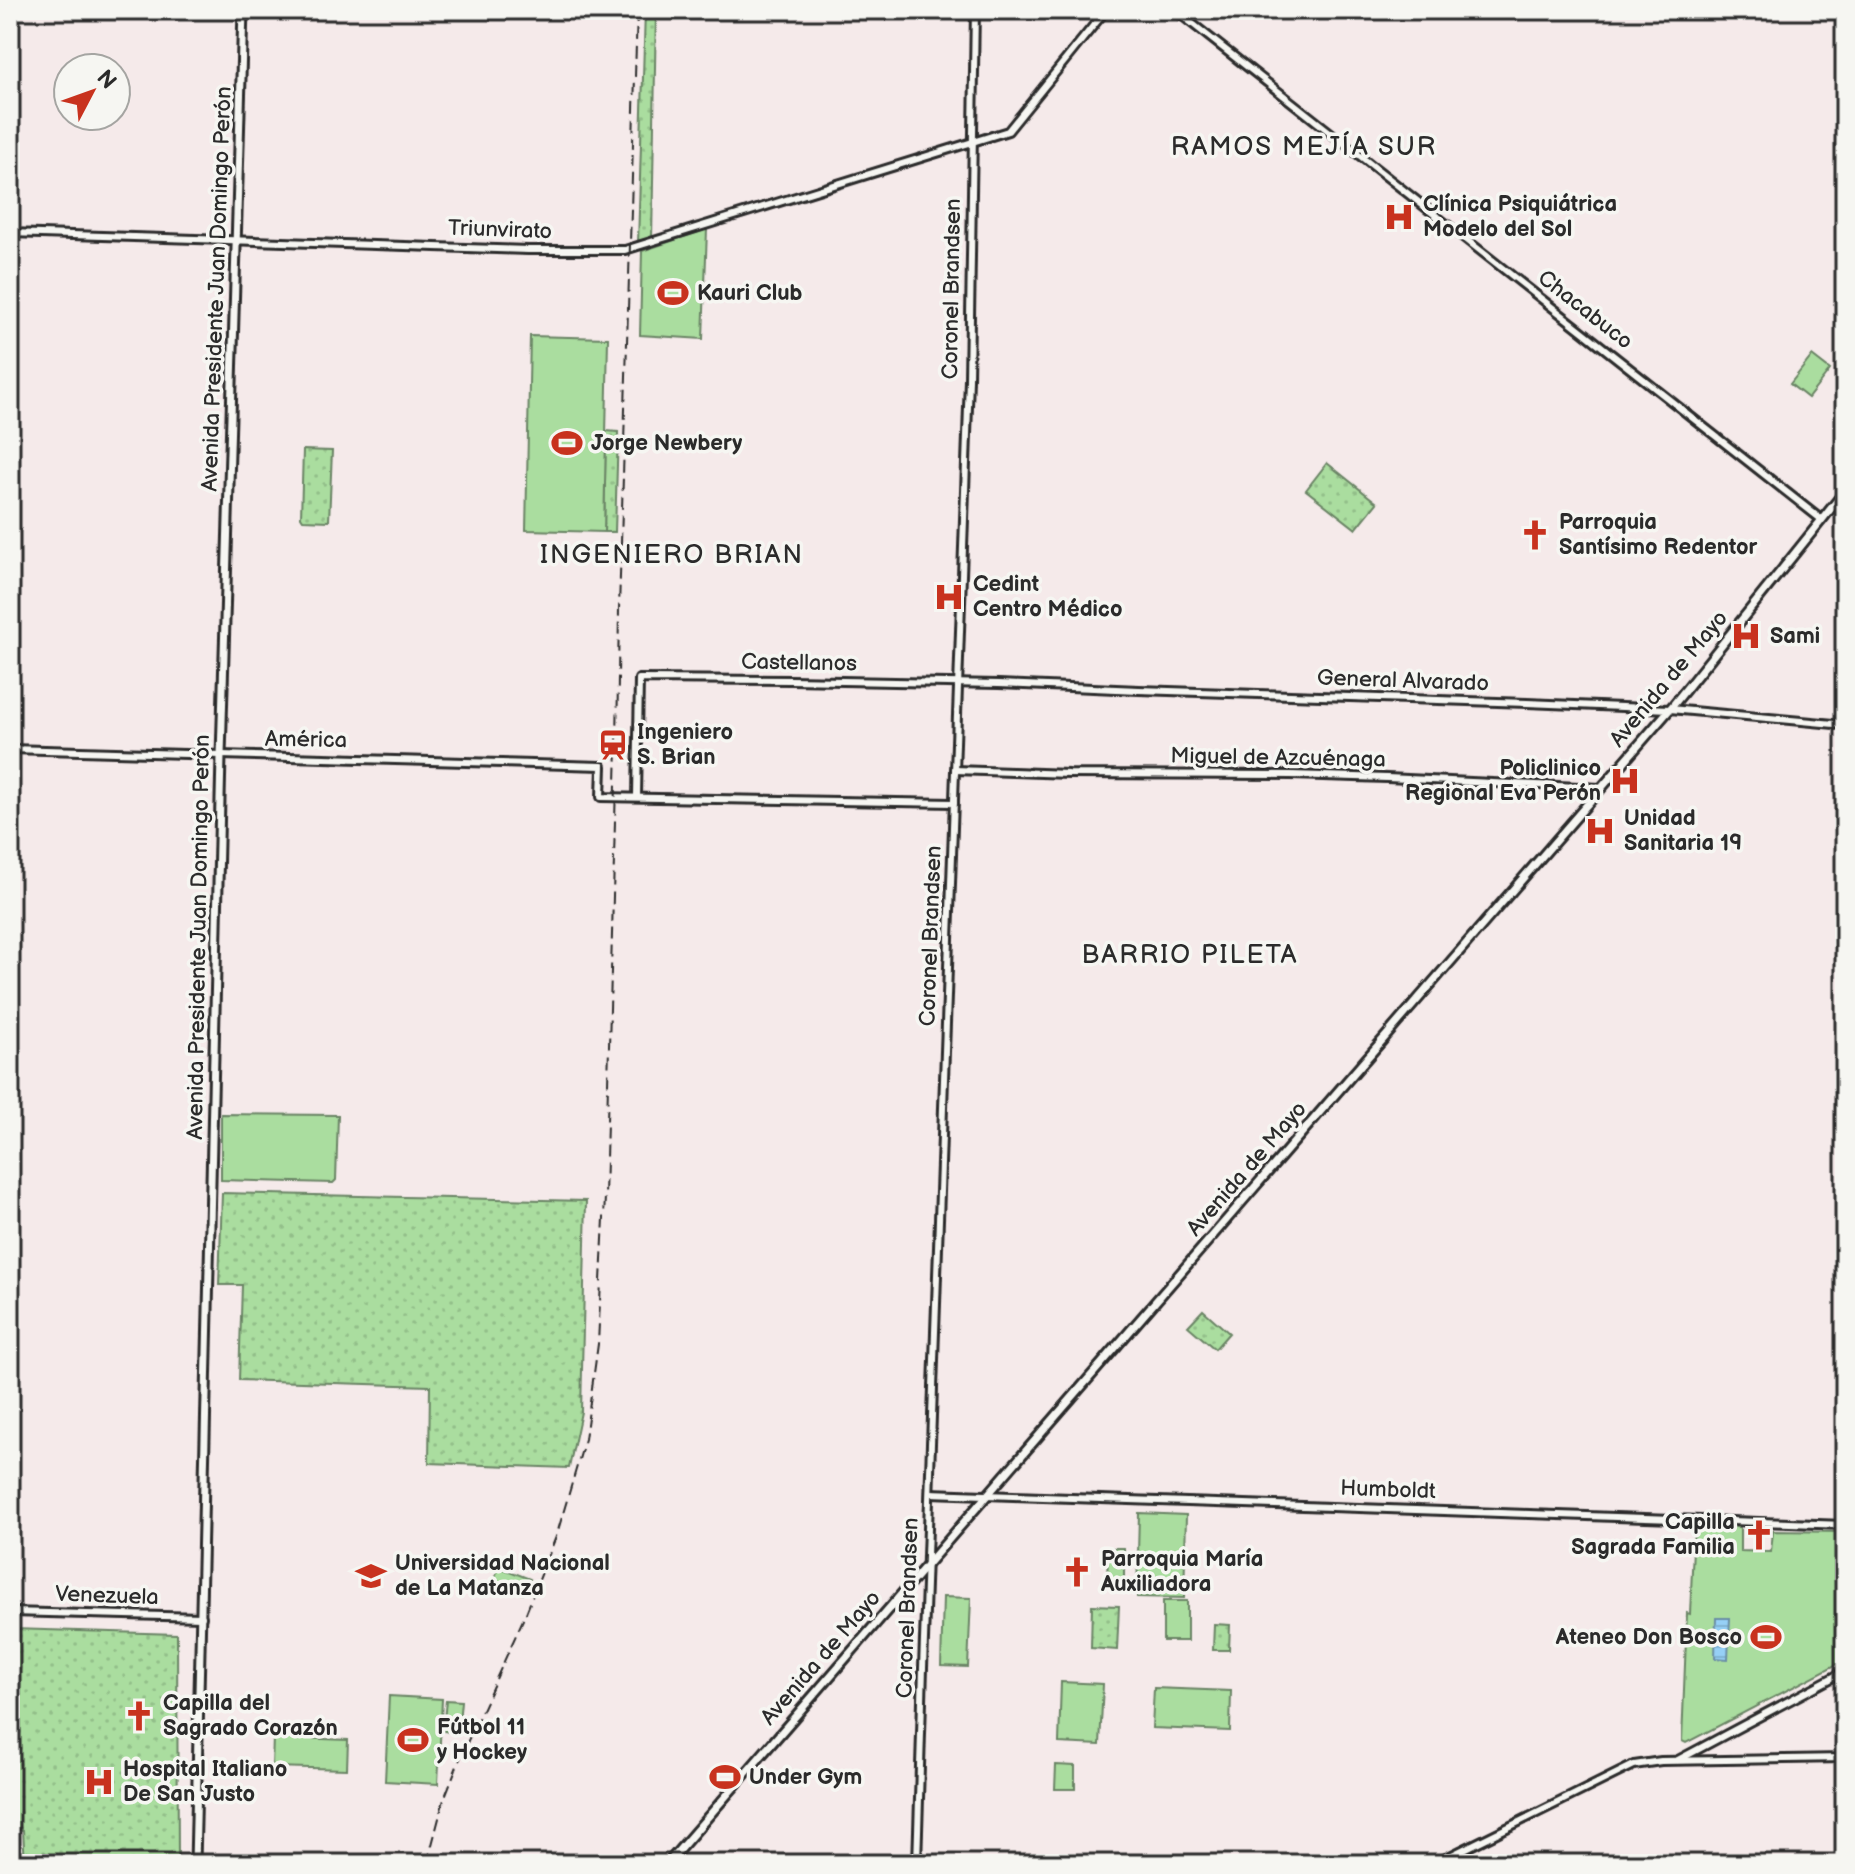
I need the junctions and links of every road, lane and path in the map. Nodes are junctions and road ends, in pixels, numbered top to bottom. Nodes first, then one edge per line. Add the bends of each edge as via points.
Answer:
1 (243, 10) edge
2 (975, 10) edge
3 (1106, 10) edge
4 (1175, 10) edge
5 (973, 142) junction
6 (10, 233) edge
7 (238, 241) junction
8 (1845, 491) edge
9 (1822, 520) junction
10 (959, 683) junction
11 (1670, 709) junction
12 (1845, 725) edge
13 (10, 749) edge
14 (221, 756) junction
15 (955, 770) junction
16 (1601, 788) junction
17 (637, 797) junction
18 (954, 803) junction
19 (930, 1493) junction
20 (988, 1496) junction
21 (1845, 1525) edge
22 (927, 1564) junction
23 (10, 1612) edge
24 (202, 1617) junction
25 (1845, 1671) edge
26 (1845, 1758) edge
27 (1675, 1761) junction
28 (195, 1864) edge
29 (667, 1864) edge
30 (917, 1864) edge
31 (1434, 1864) edge

1 - 7 main road, Avenida Presidente Juan Domingo Perón
2 - 5 street, Coronel Brandsen
3 - 5 street, Triunvirato via 1008,131
4 - 9 street, Chacabuco
5 - 7 street, Triunvirato via 625,250
5 - 10 street, Coronel Brandsen
6 - 7 street, Triunvirato
7 - 14 main road, Avenida Presidente Juan Domingo Perón
8 - 9 main road, Avenida de Mayo
9 - 11 main road, Avenida de Mayo
10 - 11 street, General Alvarado
10 - 15 street, Coronel Brandsen
10 - 17 street, Castellanos via 639,679
11 - 12 street, General Alvarado
11 - 16 main road, Avenida de Mayo
13 - 14 street, América
14 - 17 street, América via 602,766 601,797
14 - 24 main road, Avenida Presidente Juan Domingo Perón
15 - 16 street, Miguel de Azcuénaga via 1373,777
15 - 18 street, Coronel Brandsen
16 - 20 main road, Avenida de Mayo
17 - 18 street
18 - 19 street, Coronel Brandsen
19 - 20 street, Humboldt
19 - 22 street, Coronel Brandsen
20 - 21 street, Humboldt
20 - 22 main road, Avenida de Mayo
22 - 29 main road, Avenida de Mayo
22 - 30 street, Coronel Brandsen
23 - 24 street, Venezuela
24 - 28 main road, Avenida Presidente Juan Domingo Perón
25 - 27 street
26 - 27 street
27 - 31 street via 1625,1768

